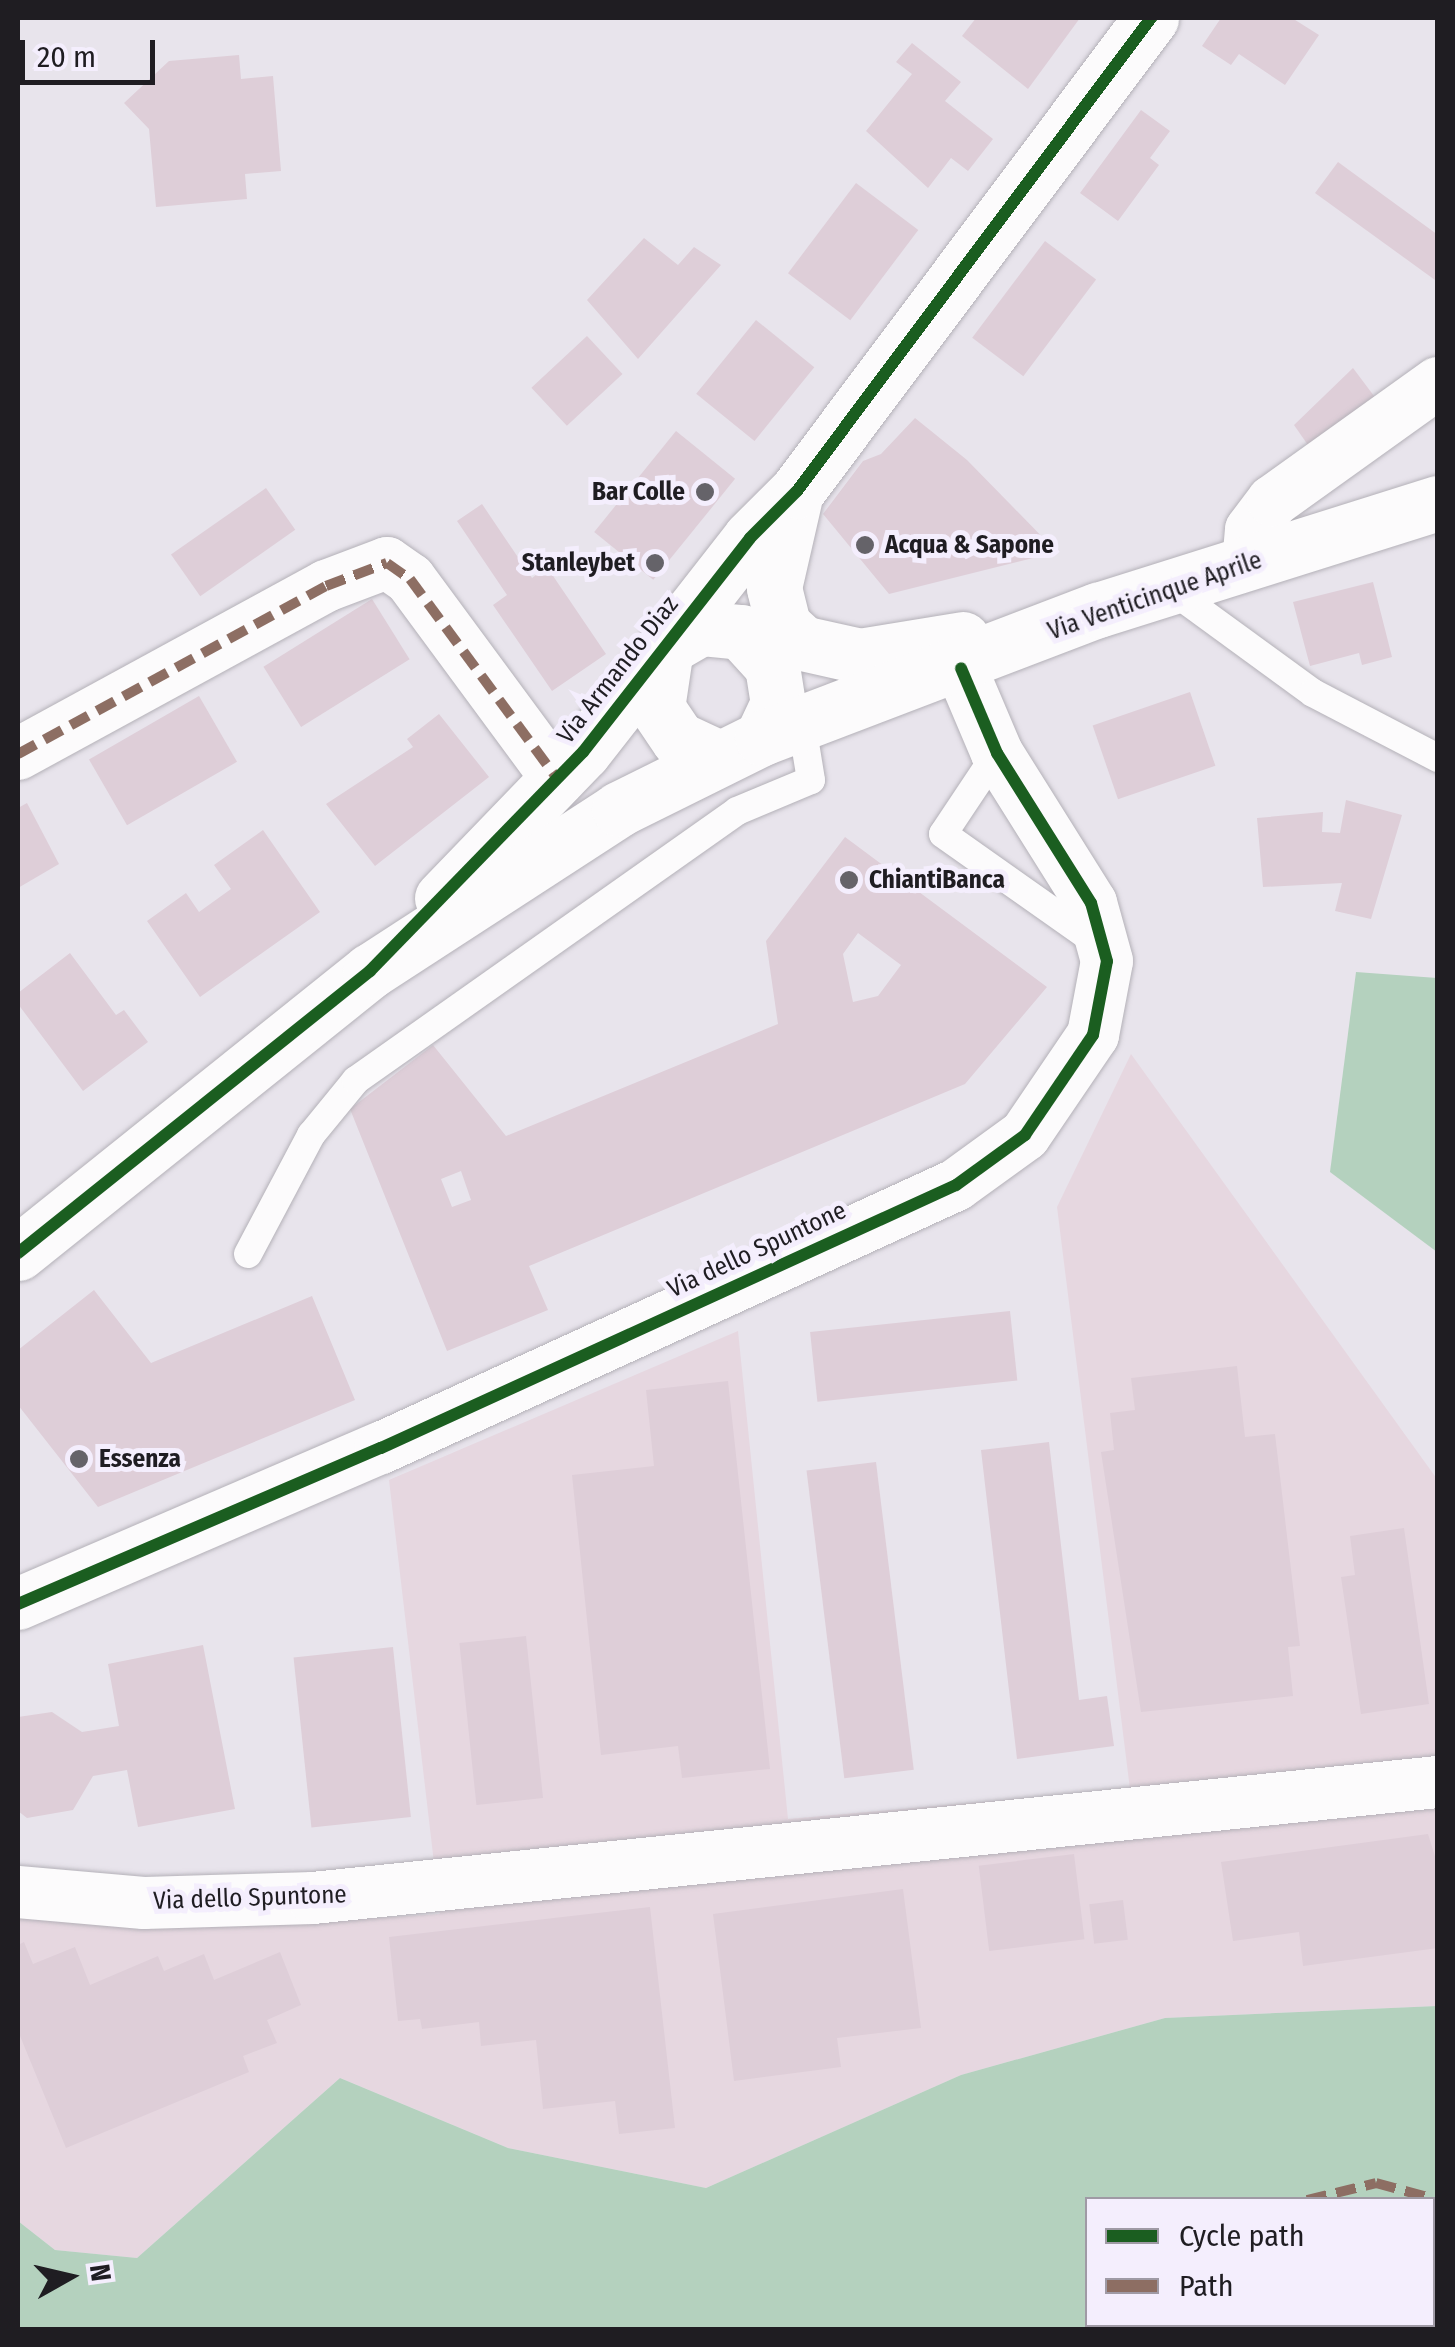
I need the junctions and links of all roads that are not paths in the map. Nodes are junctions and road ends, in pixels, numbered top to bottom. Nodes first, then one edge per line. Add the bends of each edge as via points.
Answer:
1 (1151, 18) edge
2 (1438, 382) edge
3 (797, 491) junction
4 (1438, 503) edge
5 (1248, 564) junction
6 (1169, 588) junction
7 (1098, 610) junction
8 (666, 648) junction
9 (960, 668) junction
10 (761, 740) junction
11 (18, 754) edge
12 (997, 754) junction
13 (1438, 758) edge
14 (558, 780) junction
15 (619, 809) junction
16 (737, 812) junction
17 (1105, 948) junction
18 (370, 971) junction
19 (18, 1253) edge
20 (248, 1254) dead end
21 (18, 1604) edge
22 (1438, 1782) edge
23 (18, 1892) edge

1 - 3 main road, Via Armando Diaz
2 - 5 street via 1273,501 1250,530
3 - 7 main road via 774,588 783,625 814,648 892,653
3 - 8 main road, Via Armando Diaz
4 - 5 main road, Via Venticinque Aprile
5 - 6 main road, Via Venticinque Aprile
6 - 7 main road, Via Venticinque Aprile
6 - 13 lane via 1312,693
7 - 9 main road, Via Venticinque Aprile
8 - 10 main road via 657,708 678,739
8 - 10 main road via 712,627 752,640 778,692
8 - 14 main road, Via Armando Diaz
9 - 10 main road, Via Venticinque Aprile
9 - 12 street, Via dello Spuntone
10 - 15 main road, Via Armando Diaz
10 - 16 lane
10 - 16 lane via 811,780
11 - 14 street, Via Armando Diaz via 340,578 387,563 410,579
12 - 17 street, Via dello Spuntone via 1090,904
12 - 17 lane via 943,834
14 - 15 main road via 582,798
14 - 18 main road, Via Armando Diaz
15 - 18 main road, Via Armando Diaz
16 - 20 lane via 500,984 373,1064 311,1135
17 - 21 street, Via dello Spuntone via 1102,1010 1078,1064 1025,1135 975,1174 381,1448
18 - 19 main road, Via Armando Diaz
22 - 23 street, Via dello Spuntone via 1288,1792 313,1898 144,1903

